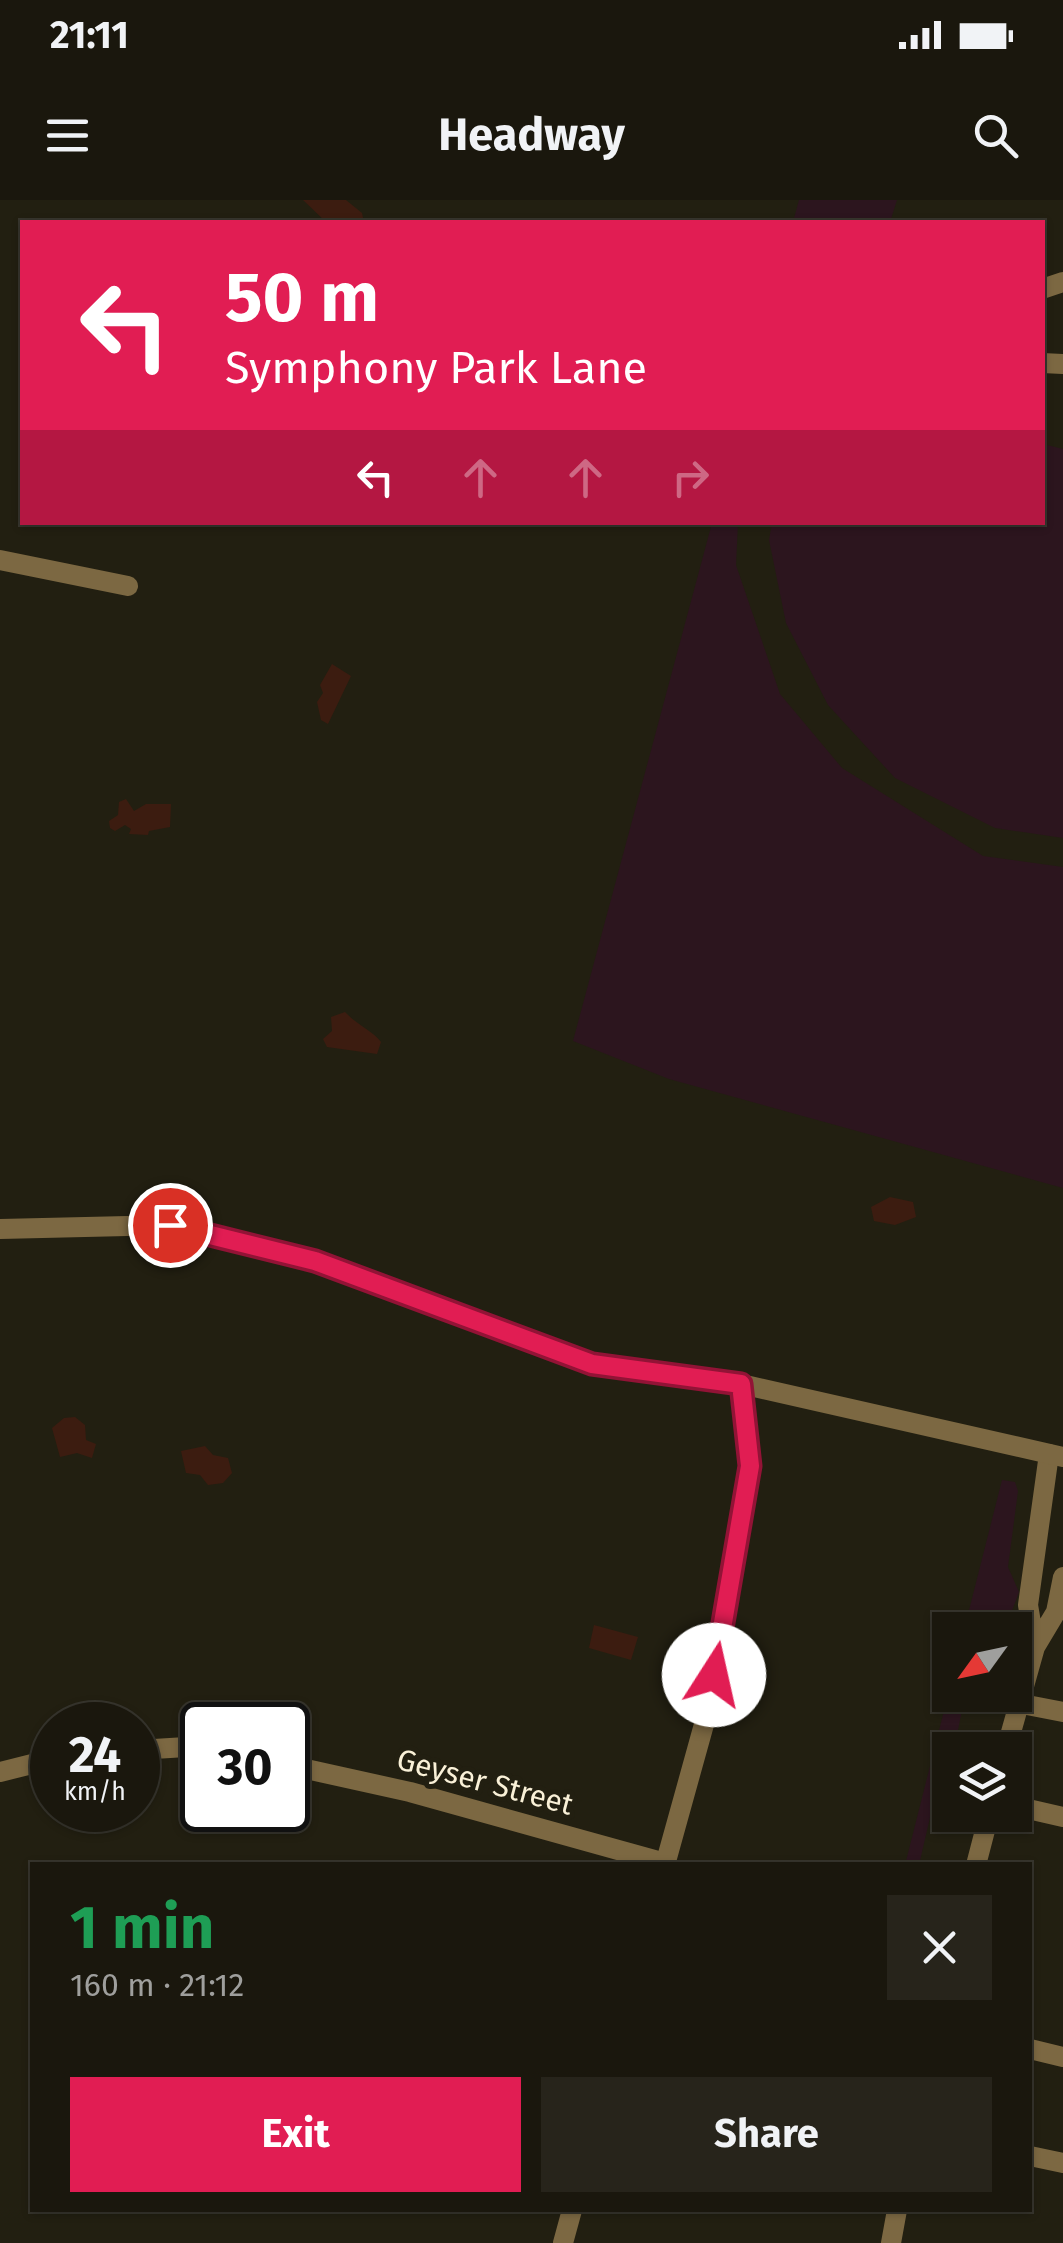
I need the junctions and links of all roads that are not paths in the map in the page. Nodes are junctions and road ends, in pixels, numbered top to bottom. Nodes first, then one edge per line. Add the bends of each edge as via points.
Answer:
1 (0, 560) edge
2 (128, 586) dead end
3 (0, 1229) edge
4 (741, 1384) junction
5 (1056, 1455) edge
6 (1030, 1581) junction
7 (1062, 1582) edge
8 (1036, 1647) junction
9 (1032, 1659) edge
10 (1032, 1707) edge
11 (1063, 1712) edge
12 (30, 1765) edge
13 (310, 1770) edge
14 (0, 1772) edge
15 (1032, 1810) edge
16 (1063, 1817) edge
17 (985, 1832) edge
18 (658, 1862) edge
19 (666, 1862) edge
20 (977, 1862) edge
21 (1032, 2049) edge
22 (1063, 2056) edge
23 (1032, 2156) edge
24 (1063, 2163) edge
25 (571, 2212) edge
26 (897, 2212) edge
27 (563, 2243) edge
28 (891, 2243) edge

1 - 2 street
3 - 4 street via 170,1225 315,1261 592,1364
4 - 5 street
4 - 19 street via 750,1466 708,1710
5 - 6 street
6 - 7 street
6 - 8 street
7 - 8 street via 1056,1612
8 - 9 street
10 - 11 street
12 - 14 street
13 - 18 street, Geyser Street
15 - 16 street
17 - 20 street
21 - 22 street
23 - 24 street
25 - 27 street
26 - 28 street

